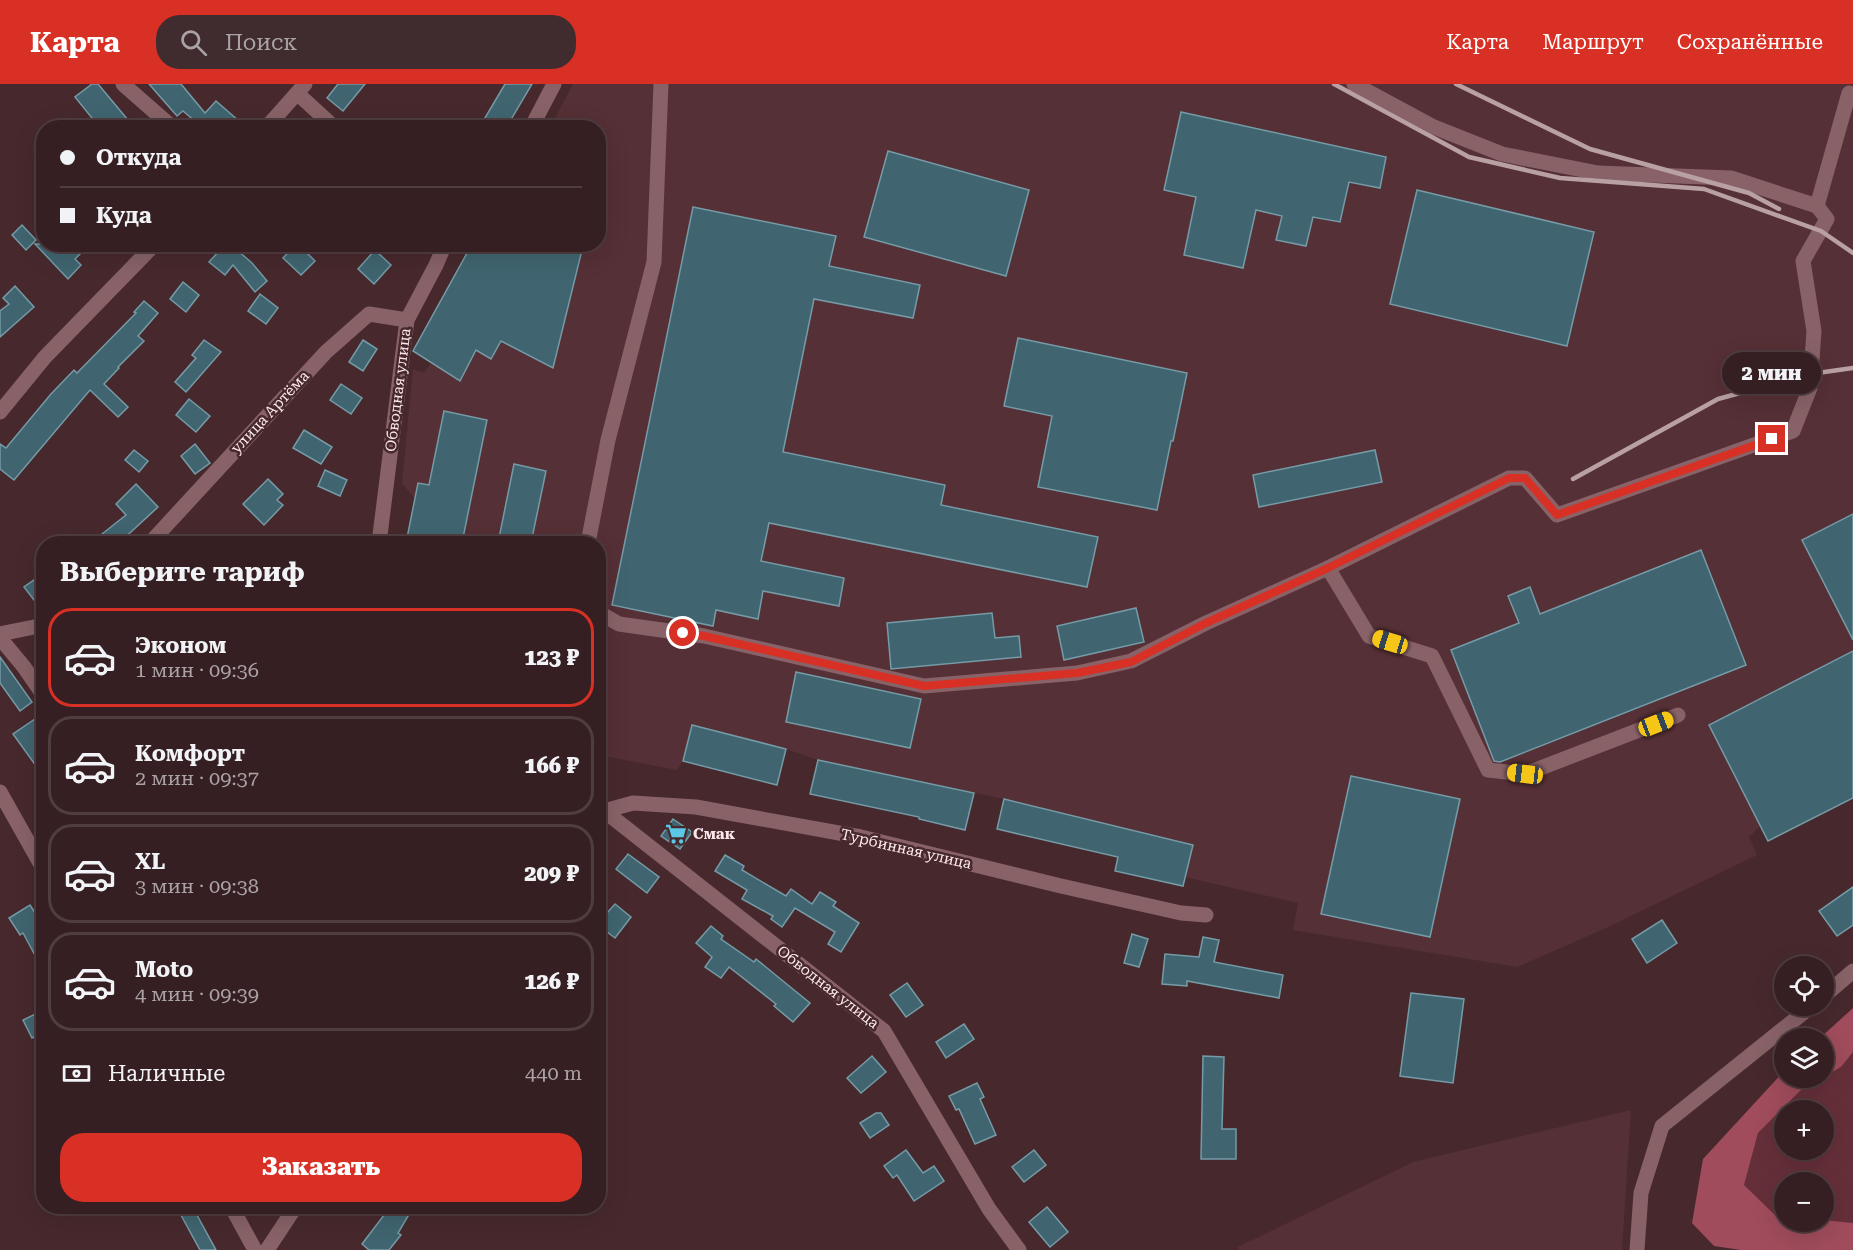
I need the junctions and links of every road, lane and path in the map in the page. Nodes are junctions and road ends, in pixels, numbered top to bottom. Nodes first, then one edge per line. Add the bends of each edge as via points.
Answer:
1 (123, 84) edge
2 (554, 84) edge
3 (661, 84) edge
4 (1354, 84) edge
5 (302, 89) edge
6 (1849, 93) dead end
7 (164, 120) edge
8 (273, 120) edge
9 (328, 120) edge
10 (535, 120) edge
11 (1817, 207) junction
12 (147, 252) edge
13 (442, 252) edge
14 (407, 320) junction
15 (0, 412) edge
16 (156, 536) edge
17 (380, 536) edge
18 (589, 536) edge
19 (1328, 568) junction
20 (606, 617) edge
21 (36, 627) edge
22 (0, 636) edge
23 (36, 684) edge
24 (1678, 716) dead end
25 (0, 792) edge
26 (606, 810) edge
27 (606, 817) edge
28 (36, 856) edge
29 (1206, 915) dead end
30 (1853, 971) edge
31 (1834, 987) edge
32 (1799, 1016) edge
33 (235, 1214) edge
34 (291, 1214) edge
35 (255, 1250) edge
36 (267, 1250) edge
37 (1019, 1250) edge
38 (1637, 1250) edge

1 - 7 street
2 - 10 street
3 - 18 street via 654,262 608,440
4 - 11 street via 1434,127 1502,154 1598,173 1731,178
5 - 8 street
5 - 9 street
6 - 11 street
11 - 19 street via 1827,219 1803,261 1814,331 1810,388 1793,431 1557,515 1525,478 1509,478
12 - 15 street via 45,357
13 - 14 street, Обводная улица
14 - 16 street, улица Артёма via 369,314 334,344
14 - 17 street, Обводная улица
19 - 20 street via 1131,662 1077,673 924,686 704,636 619,624
19 - 24 street via 1369,636 1432,656 1488,770 1525,774
21 - 22 street
22 - 23 street
25 - 28 street
26 - 29 street, Турбинная улица via 633,803 696,807 861,837 1126,901
27 - 37 street, Обводная улица via 884,1031 990,1209
30 - 31 street
32 - 38 street via 1662,1126 1641,1193
33 - 35 street
34 - 36 street

